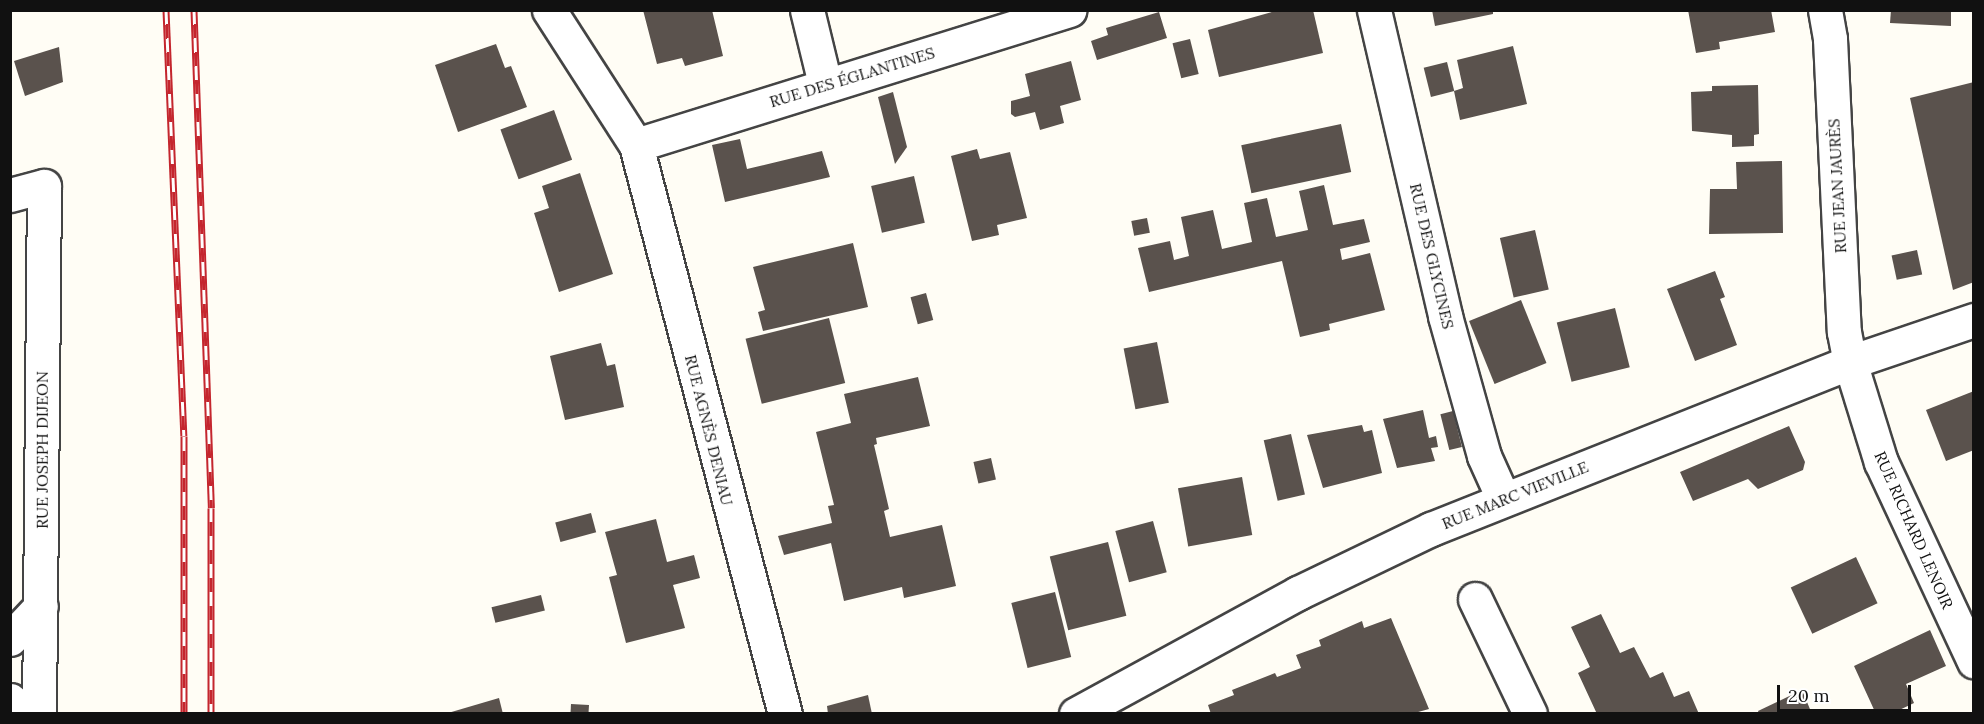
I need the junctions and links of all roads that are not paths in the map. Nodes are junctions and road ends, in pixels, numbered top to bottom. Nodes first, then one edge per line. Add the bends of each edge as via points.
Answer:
1 (549, 10) edge
2 (807, 10) edge
3 (1069, 10) edge
4 (1374, 10) edge
5 (1824, 10) edge
6 (825, 84) junction
7 (636, 145) junction
8 (10, 195) edge
9 (1974, 321) edge
10 (1850, 362) junction
11 (1503, 498) junction
12 (1475, 599) dead end
13 (26, 639) edge
14 (1974, 661) edge
15 (10, 700) edge
16 (26, 714) edge
17 (39, 714) edge
18 (785, 714) edge
19 (1076, 714) edge
20 (1530, 714) edge

1 - 7 street, RUE AGNÈS DENIAU
2 - 6 street
3 - 6 street, RUE DES ÉGLANTINES
4 - 11 street, RUE DES GLYCINES via 1445,316 1484,456
5 - 10 street, RUE JEAN JAURÈS via 1830,39 1844,332
6 - 7 street, RUE DES ÉGLANTINES
7 - 18 street, RUE AGNÈS DENIAU
8 - 13 street, RUE JOSEPH DIJEON via 44,186 41,606
9 - 10 street, RUE MARC VIEVILLE
10 - 11 street, RUE MARC VIEVILLE
10 - 14 street, RUE RICHARD LENOIR via 1881,462
11 - 19 street, RUE MARC VIEVILLE via 1298,593
12 - 20 street
13 - 17 street, RUE JOSEPH DIJEON
15 - 16 street

